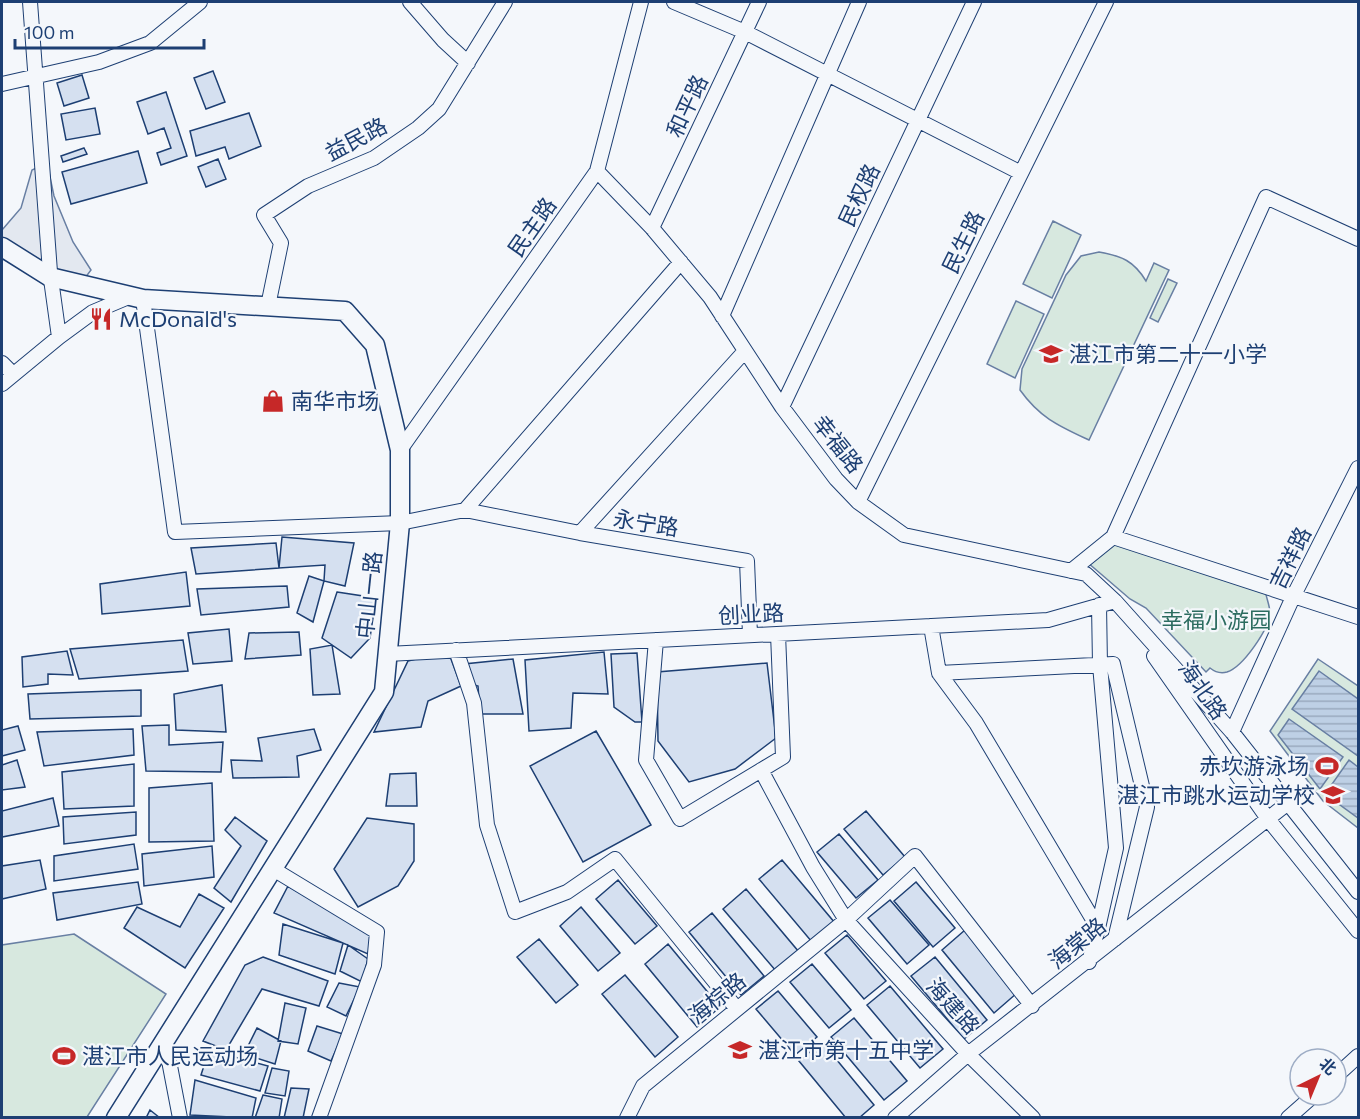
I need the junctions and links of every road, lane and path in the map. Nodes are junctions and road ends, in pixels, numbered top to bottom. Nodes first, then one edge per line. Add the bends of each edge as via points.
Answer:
1 (30, 2) edge
2 (201, 2) edge
3 (410, 2) edge
4 (505, 2) edge
5 (641, 2) edge
6 (674, 2) edge
7 (759, 2) edge
8 (859, 2) edge
9 (974, 2) edge
10 (1106, 2) edge
11 (745, 32) junction
12 (468, 63) junction
13 (35, 75) junction
14 (827, 75) junction
15 (2, 84) edge
16 (919, 119) junction
17 (597, 171) junction
18 (1021, 173) junction
19 (652, 228) junction
20 (1359, 238) edge
21 (2, 247) edge
22 (681, 262) junction
23 (50, 277) junction
24 (137, 298) junction
25 (268, 306) junction
26 (722, 316) junction
27 (59, 337) junction
28 (745, 351) junction
29 (2, 363) edge
30 (13, 374) junction
31 (2, 384) edge
32 (782, 407) junction
33 (400, 450) junction
34 (1359, 468) edge
35 (858, 502) junction
36 (465, 510) junction
37 (400, 523) junction
38 (579, 533) junction
39 (1113, 537) junction
40 (1071, 571) junction
41 (1293, 597) junction
42 (1115, 601) junction
43 (1099, 605) junction
44 (1359, 617) edge
45 (931, 626) junction
46 (778, 634) junction
47 (750, 635) junction
48 (656, 640) junction
49 (456, 650) junction
50 (387, 654) junction
51 (1100, 665) junction
52 (939, 673) junction
53 (1232, 732) junction
54 (761, 770) junction
55 (1288, 803) junction
56 (1268, 819) junction
57 (273, 869) junction
58 (1359, 892) edge
59 (846, 920) junction
60 (1098, 928) junction
61 (1359, 931) edge
62 (1114, 939) junction
63 (1089, 962) junction
64 (1032, 1006) junction
65 (737, 1009) junction
66 (165, 1040) junction
67 (968, 1054) junction
68 (1300, 1107) edge
69 (116, 1118) edge
70 (180, 1118) edge
71 (319, 1118) edge
72 (627, 1118) edge
73 (895, 1118) edge
74 (1033, 1118) edge
75 (1288, 1118) edge

1 - 13 street
2 - 13 street via 150,44 99,62
3 - 12 street
4 - 12 street, 益民路
5 - 17 street, 民主路
6 - 11 street
7 - 11 street, 和平路
8 - 14 street
9 - 16 street, 民权路
10 - 18 street, 民生路
11 - 14 street
11 - 19 street, 和平路
12 - 25 street, 益民路 via 439,109 418,128 374,158 308,186 264,215 281,243
13 - 15 street
13 - 23 street
14 - 16 street
14 - 26 street
16 - 18 street
16 - 32 street, 民权路
17 - 19 street, 幸福路
17 - 33 street, 民主路
18 - 35 street, 民生路
19 - 22 street, 幸福路
20 - 39 street via 1266,196
21 - 23 main road, 中山一路
22 - 26 street, 幸福路
22 - 36 street
23 - 24 main road, 中山一路
23 - 27 street
24 - 25 main road, 中山一路
24 - 27 street via 93,312
24 - 37 street via 175,532
25 - 33 main road, 中山一路 via 345,311 375,345
26 - 28 street, 幸福路
27 - 30 street
28 - 32 street, 幸福路
28 - 38 street
29 - 30 street
30 - 31 street
32 - 35 street, 幸福路
33 - 37 main road, 中山一路
34 - 41 street, 吉祥路
35 - 40 street, 幸福路 via 904,535
36 - 37 street
36 - 38 street, 永宁路
37 - 50 main road, 中山一路
38 - 47 street, 永宁路 via 747,561
39 - 40 street
39 - 41 street
40 - 42 street, 幸福路 via 1086,574
41 - 44 street
41 - 53 street, 吉祥路
42 - 43 street, 创业路
42 - 53 street, 海北路
42 - 56 street, 海北路
43 - 45 street, 创业路 via 1048,620
43 - 51 street
45 - 46 street, 创业路
45 - 52 street
46 - 47 street, 创业路
46 - 54 street via 783,757
47 - 48 street, 创业路
48 - 49 street, 创业路
48 - 54 street via 646,760 680,819
49 - 50 street, 创业路
49 - 65 street via 474,703 487,825 515,912 567,892 615,859
50 - 57 main road, 中山一路 via 384,692
51 - 52 street
51 - 60 street via 1116,848
51 - 62 street via 1113,664 1147,807
52 - 60 street via 976,723
53 - 55 street, 海北路
54 - 59 street, 海建路
55 - 56 street, 海棠路
55 - 58 street, 海北路
56 - 61 street, 海北路
56 - 62 street, 海棠路
57 - 66 main road, 中山一路
57 - 71 street via 377,932 374,965
59 - 64 street, 海棕路 via 915,856
59 - 65 street, 海棕路
59 - 67 street, 海建路
60 - 63 street
62 - 63 street, 海棠路
63 - 64 street, 海棠路
64 - 67 street, 海棠路
65 - 72 street, 海棕路 via 643,1086
66 - 69 main road, 中山一路
66 - 70 street
67 - 73 street, 海棠路
67 - 74 street, 海建路
68 - 75 street

